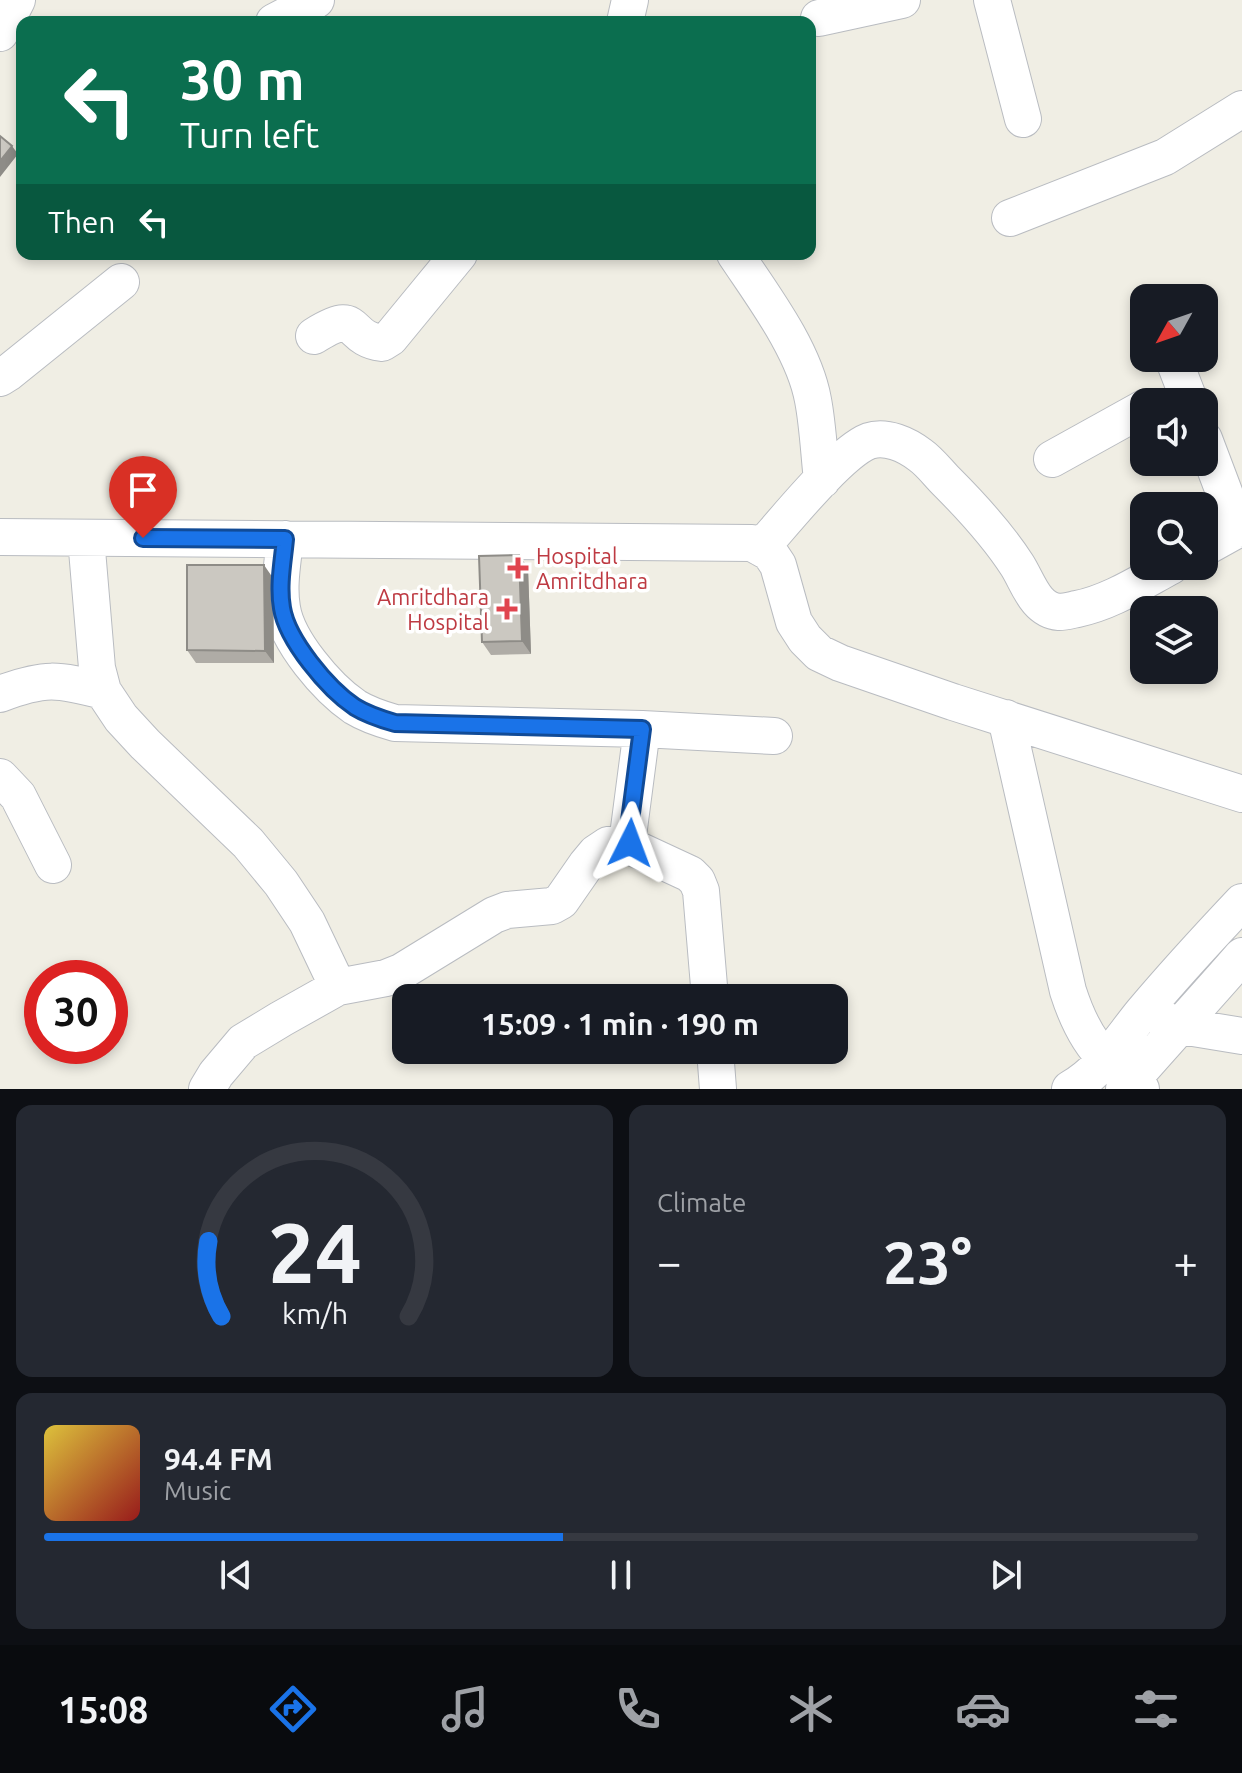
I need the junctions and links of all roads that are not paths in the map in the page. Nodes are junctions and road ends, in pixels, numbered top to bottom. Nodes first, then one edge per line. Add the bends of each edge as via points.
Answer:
1 (17, 0) edge
2 (316, 0) edge
3 (902, 0) edge
4 (992, 0) edge
5 (285, 16) edge
6 (819, 18) dead end
7 (0, 33) edge
8 (1242, 109) edge
9 (1023, 119) dead end
10 (1010, 218) dead end
11 (454, 260) edge
12 (739, 260) edge
13 (121, 282) dead end
14 (314, 336) dead end
15 (0, 378) edge
16 (1130, 416) edge
17 (1052, 459) dead end
18 (1218, 474) edge
19 (822, 480) junction
20 (1240, 528) edge
21 (0, 537) edge
22 (86, 538) junction
23 (285, 539) junction
24 (1218, 540) edge
25 (761, 548) junction
26 (1145, 580) edge
27 (103, 691) junction
28 (0, 694) edge
29 (1006, 718) junction
30 (642, 729) junction
31 (774, 736) dead end
32 (0, 777) edge
33 (1242, 794) edge
34 (630, 843) junction
35 (53, 865) dead end
36 (1242, 902) edge
37 (1242, 956) edge
38 (709, 984) edge
39 (338, 987) junction
40 (1143, 1012) junction
41 (1181, 1026) junction
42 (1242, 1036) edge
43 (716, 1064) edge
44 (1126, 1079) edge
45 (207, 1089) edge
46 (718, 1089) edge
47 (1070, 1089) edge

1 - 7 street
2 - 5 street
3 - 6 street
4 - 9 street
8 - 10 street via 1165,157
11 - 14 street via 382,343 371,342 341,322
12 - 19 street via 804,370 813,399
13 - 15 street
16 - 17 street
18 - 20 street
19 - 25 street
19 - 26 street via 866,442 891,440 921,456 973,509 1001,541 1044,608 1060,612 1085,607
20 - 24 street
21 - 22 street
22 - 23 street
22 - 27 street
23 - 25 street via 743,542
23 - 30 street via 281,607 287,628 328,683 373,717 395,723
25 - 29 street via 778,565 794,622 819,653
27 - 28 street via 43,681
27 - 39 street via 145,744 248,843 281,883 307,922
29 - 33 street
29 - 44 street via 1068,991 1078,1020
30 - 31 street
30 - 34 street
32 - 35 street via 18,796
34 - 38 street via 697,881
34 - 39 street via 608,845 596,853 552,906 507,910 401,972
36 - 40 street
37 - 41 street
39 - 45 street via 243,1042
40 - 41 street
40 - 44 street
41 - 42 street
41 - 44 street
43 - 46 street
44 - 47 street via 1080,1083

